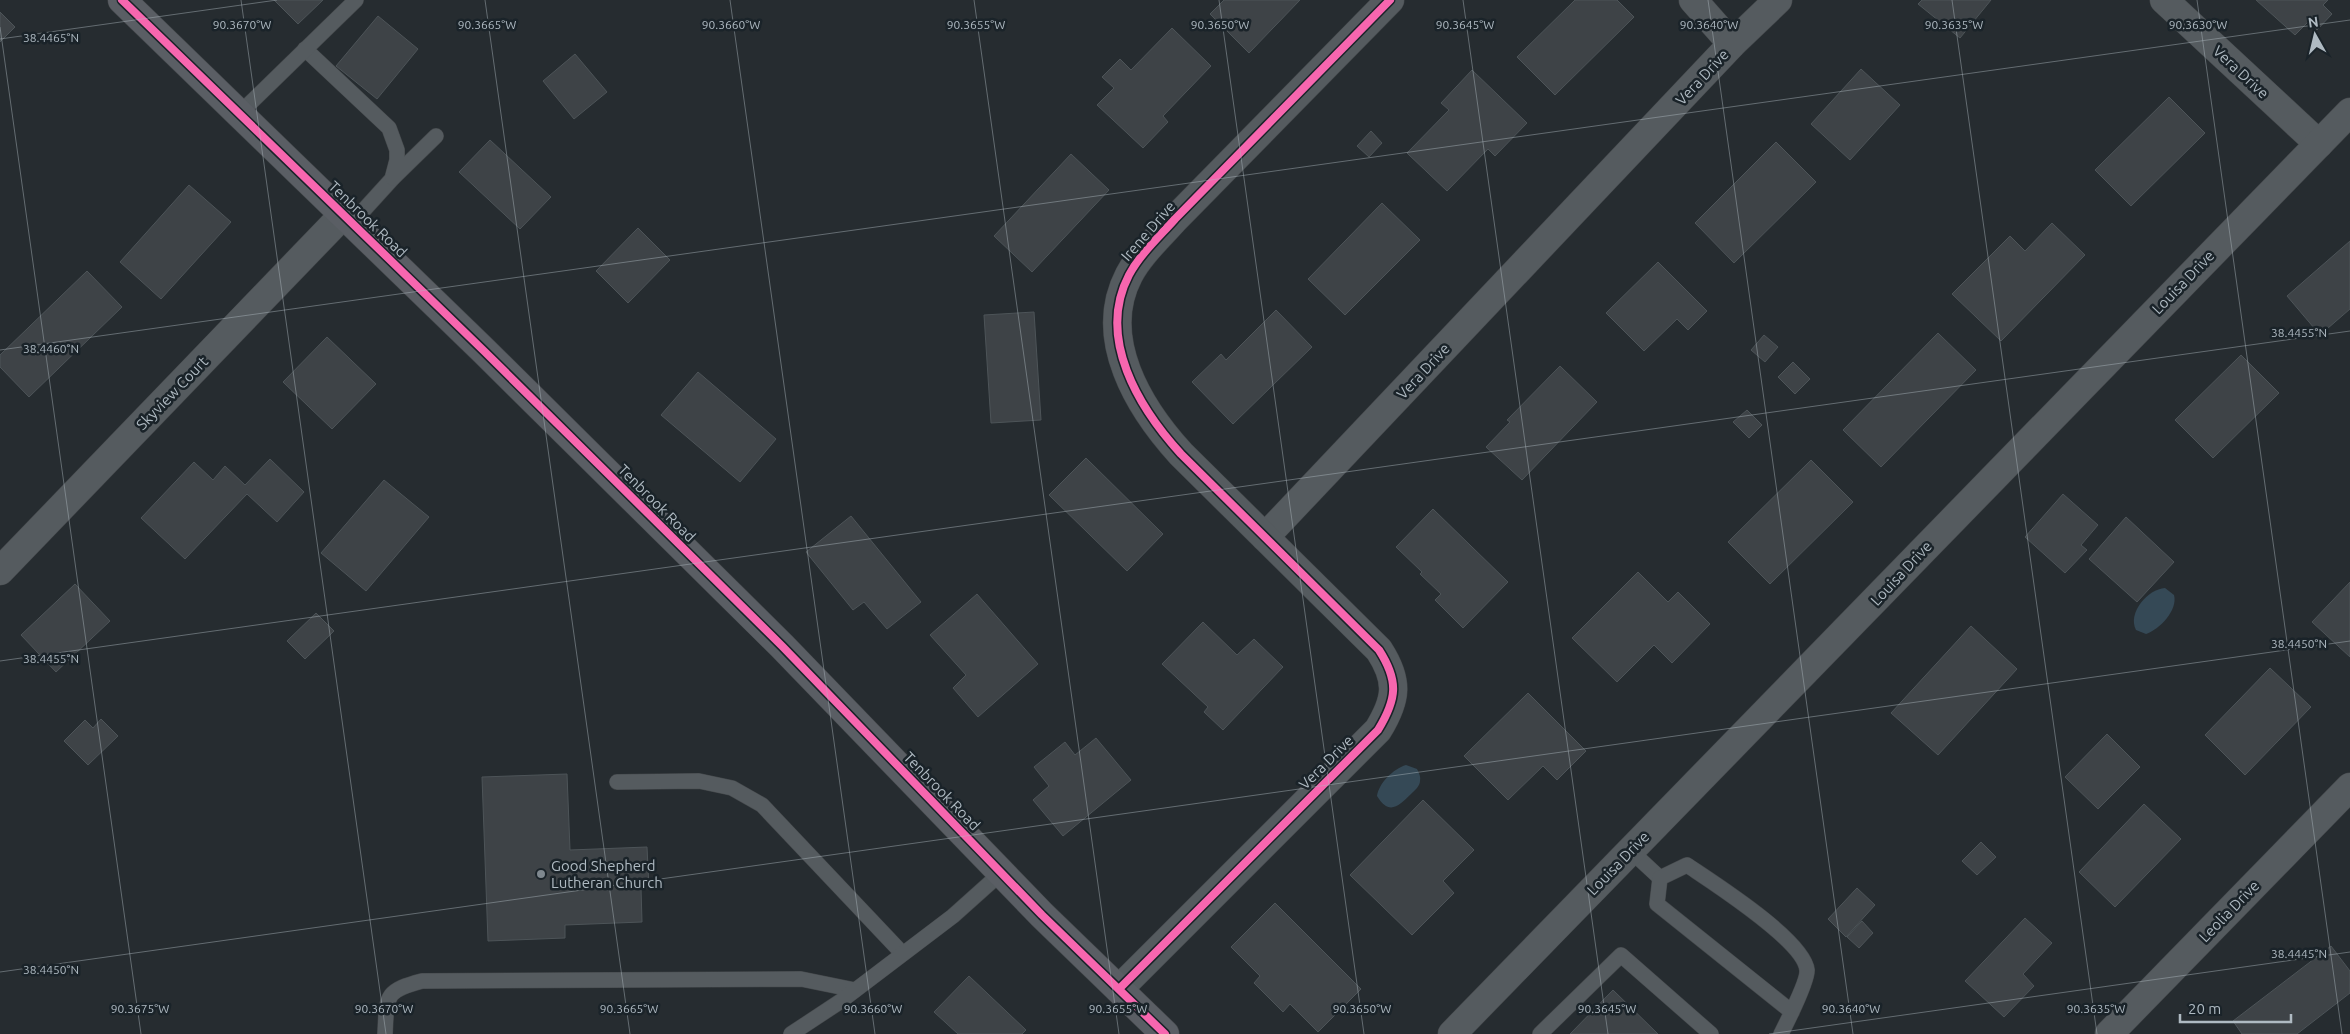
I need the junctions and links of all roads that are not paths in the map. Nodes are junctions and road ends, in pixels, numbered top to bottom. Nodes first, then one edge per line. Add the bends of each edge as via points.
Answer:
1 (122, 0) edge
2 (356, 0) edge
3 (1390, 0) edge
4 (1693, 0) edge
5 (1778, 0) edge
6 (2164, 0) edge
7 (1732, 44) junction
8 (305, 49) junction
9 (2350, 112) edge
10 (239, 114) junction
11 (436, 136) dead end
12 (2319, 144) junction
13 (392, 179) junction
14 (347, 219) junction
15 (1265, 537) junction
16 (0, 571) edge
17 (617, 782) dead end
18 (2350, 787) edge
19 (1631, 851) junction
20 (1001, 873) junction
21 (1660, 878) junction
22 (902, 953) junction
23 (1119, 989) junction
24 (855, 990) junction
25 (1792, 1012) junction
26 (385, 1034) edge
27 (791, 1034) edge
28 (1165, 1034) edge
29 (1452, 1034) edge
30 (1540, 1034) edge
31 (1711, 1034) edge
32 (1781, 1034) edge
33 (2109, 1034) edge

1 - 10 street, Tenbrook Road
2 - 8 lane
3 - 15 street, Irene Drive via 1175,219 1142,256 1129,274 1122,292 1118,316 1122,359 1142,403 1175,447
4 - 7 street
5 - 7 street, Vera Drive
6 - 12 street, Vera Drive
7 - 15 street, Vera Drive
8 - 10 lane
8 - 13 lane via 389,128 397,150
9 - 12 street, Louisa Drive
10 - 14 street, Tenbrook Road
11 - 13 lane
12 - 19 street, Louisa Drive
13 - 14 lane
14 - 16 street, Skyview Court
14 - 20 street, Tenbrook Road via 782,646
15 - 23 street, Vera Drive via 1379,650 1390,666 1394,686 1390,710 1378,730
17 - 22 lane via 698,781 732,788 762,806
18 - 33 street, Leolia Drive
19 - 21 lane
19 - 29 street, Louisa Drive
20 - 22 lane via 953,916
20 - 23 street, Tenbrook Road
21 - 25 lane via 1657,904
21 - 25 lane via 1687,864 1750,907 1802,955 1807,971
22 - 24 lane
23 - 28 street, Tenbrook Road
24 - 26 lane via 801,979 422,981 399,987 387,1001
24 - 27 lane
25 - 32 lane
30 - 31 lane via 1621,955

